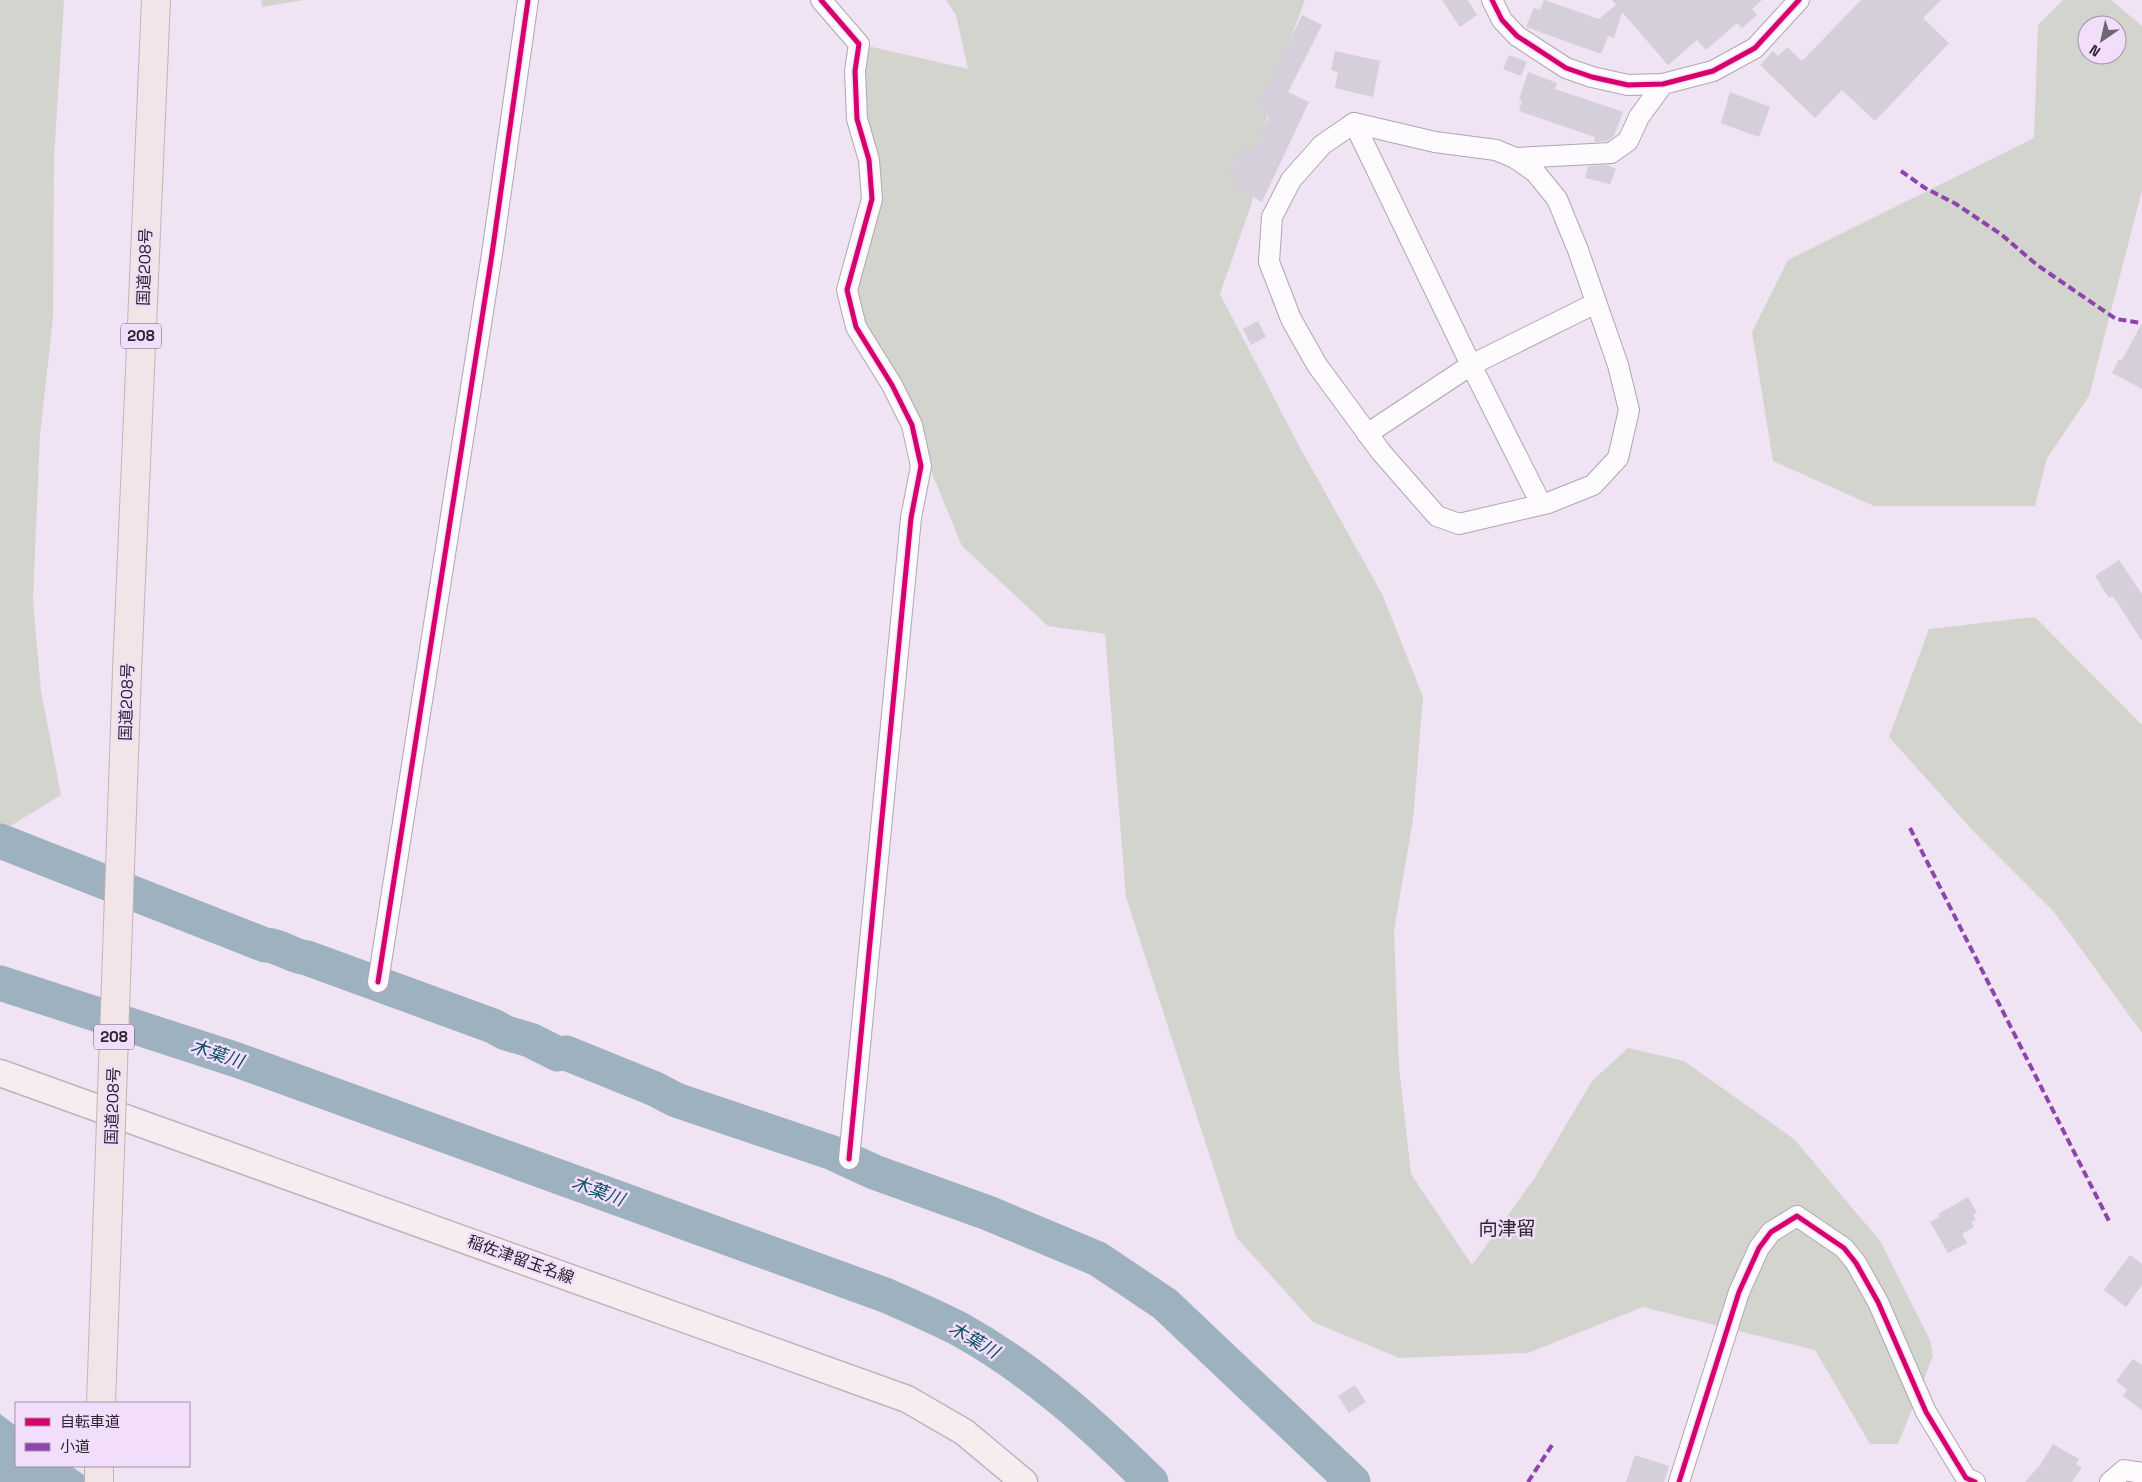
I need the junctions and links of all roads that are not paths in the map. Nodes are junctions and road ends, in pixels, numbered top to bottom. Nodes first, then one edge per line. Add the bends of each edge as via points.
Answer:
1 (156, 0) edge
2 (528, 0) edge
3 (821, 0) edge
4 (1492, 0) edge
5 (1799, 0) edge
6 (1663, 84) junction
7 (1354, 124) junction
8 (1515, 158) junction
9 (1596, 303) junction
10 (1471, 365) junction
11 (1367, 434) junction
12 (1541, 504) junction
13 (378, 982) dead end
14 (0, 1073) edge
15 (849, 1159) dead end
16 (101, 1402) edge
17 (99, 1467) edge
18 (2142, 1473) edge
19 (98, 1482) edge
20 (1024, 1482) edge
21 (1679, 1482) edge
22 (1975, 1482) edge
23 (2110, 1482) edge

1 - 16 highway, 国道208号 / 208, bridge via 127,671
2 - 13 street via 489,273
3 - 15 street via 859,44 855,71 857,119 870,160 872,199 847,290 856,328 892,384 912,426 921,466 911,518
4 - 6 street via 1502,20 1517,36 1566,68 1628,84
5 - 6 street via 1755,48 1713,71
6 - 8 street via 1639,117 1628,141 1611,153
7 - 8 street via 1435,142 1496,150
7 - 10 street
7 - 11 street via 1322,145 1291,180 1272,217 1269,262 1291,319 1317,364
8 - 9 street via 1535,172 1558,199
9 - 10 street
9 - 12 street via 1618,365 1629,410 1618,458 1593,485
10 - 11 street
10 - 12 street
11 - 12 street via 1437,516 1459,524
14 - 20 main road, 稲佐津留玉名線 via 907,1399 964,1432
17 - 19 highway
18 - 23 street via 2124,1470
21 - 22 street via 1739,1292 1759,1248 1771,1232 1797,1216 1844,1248 1856,1263 1878,1302 1926,1412 1966,1478

